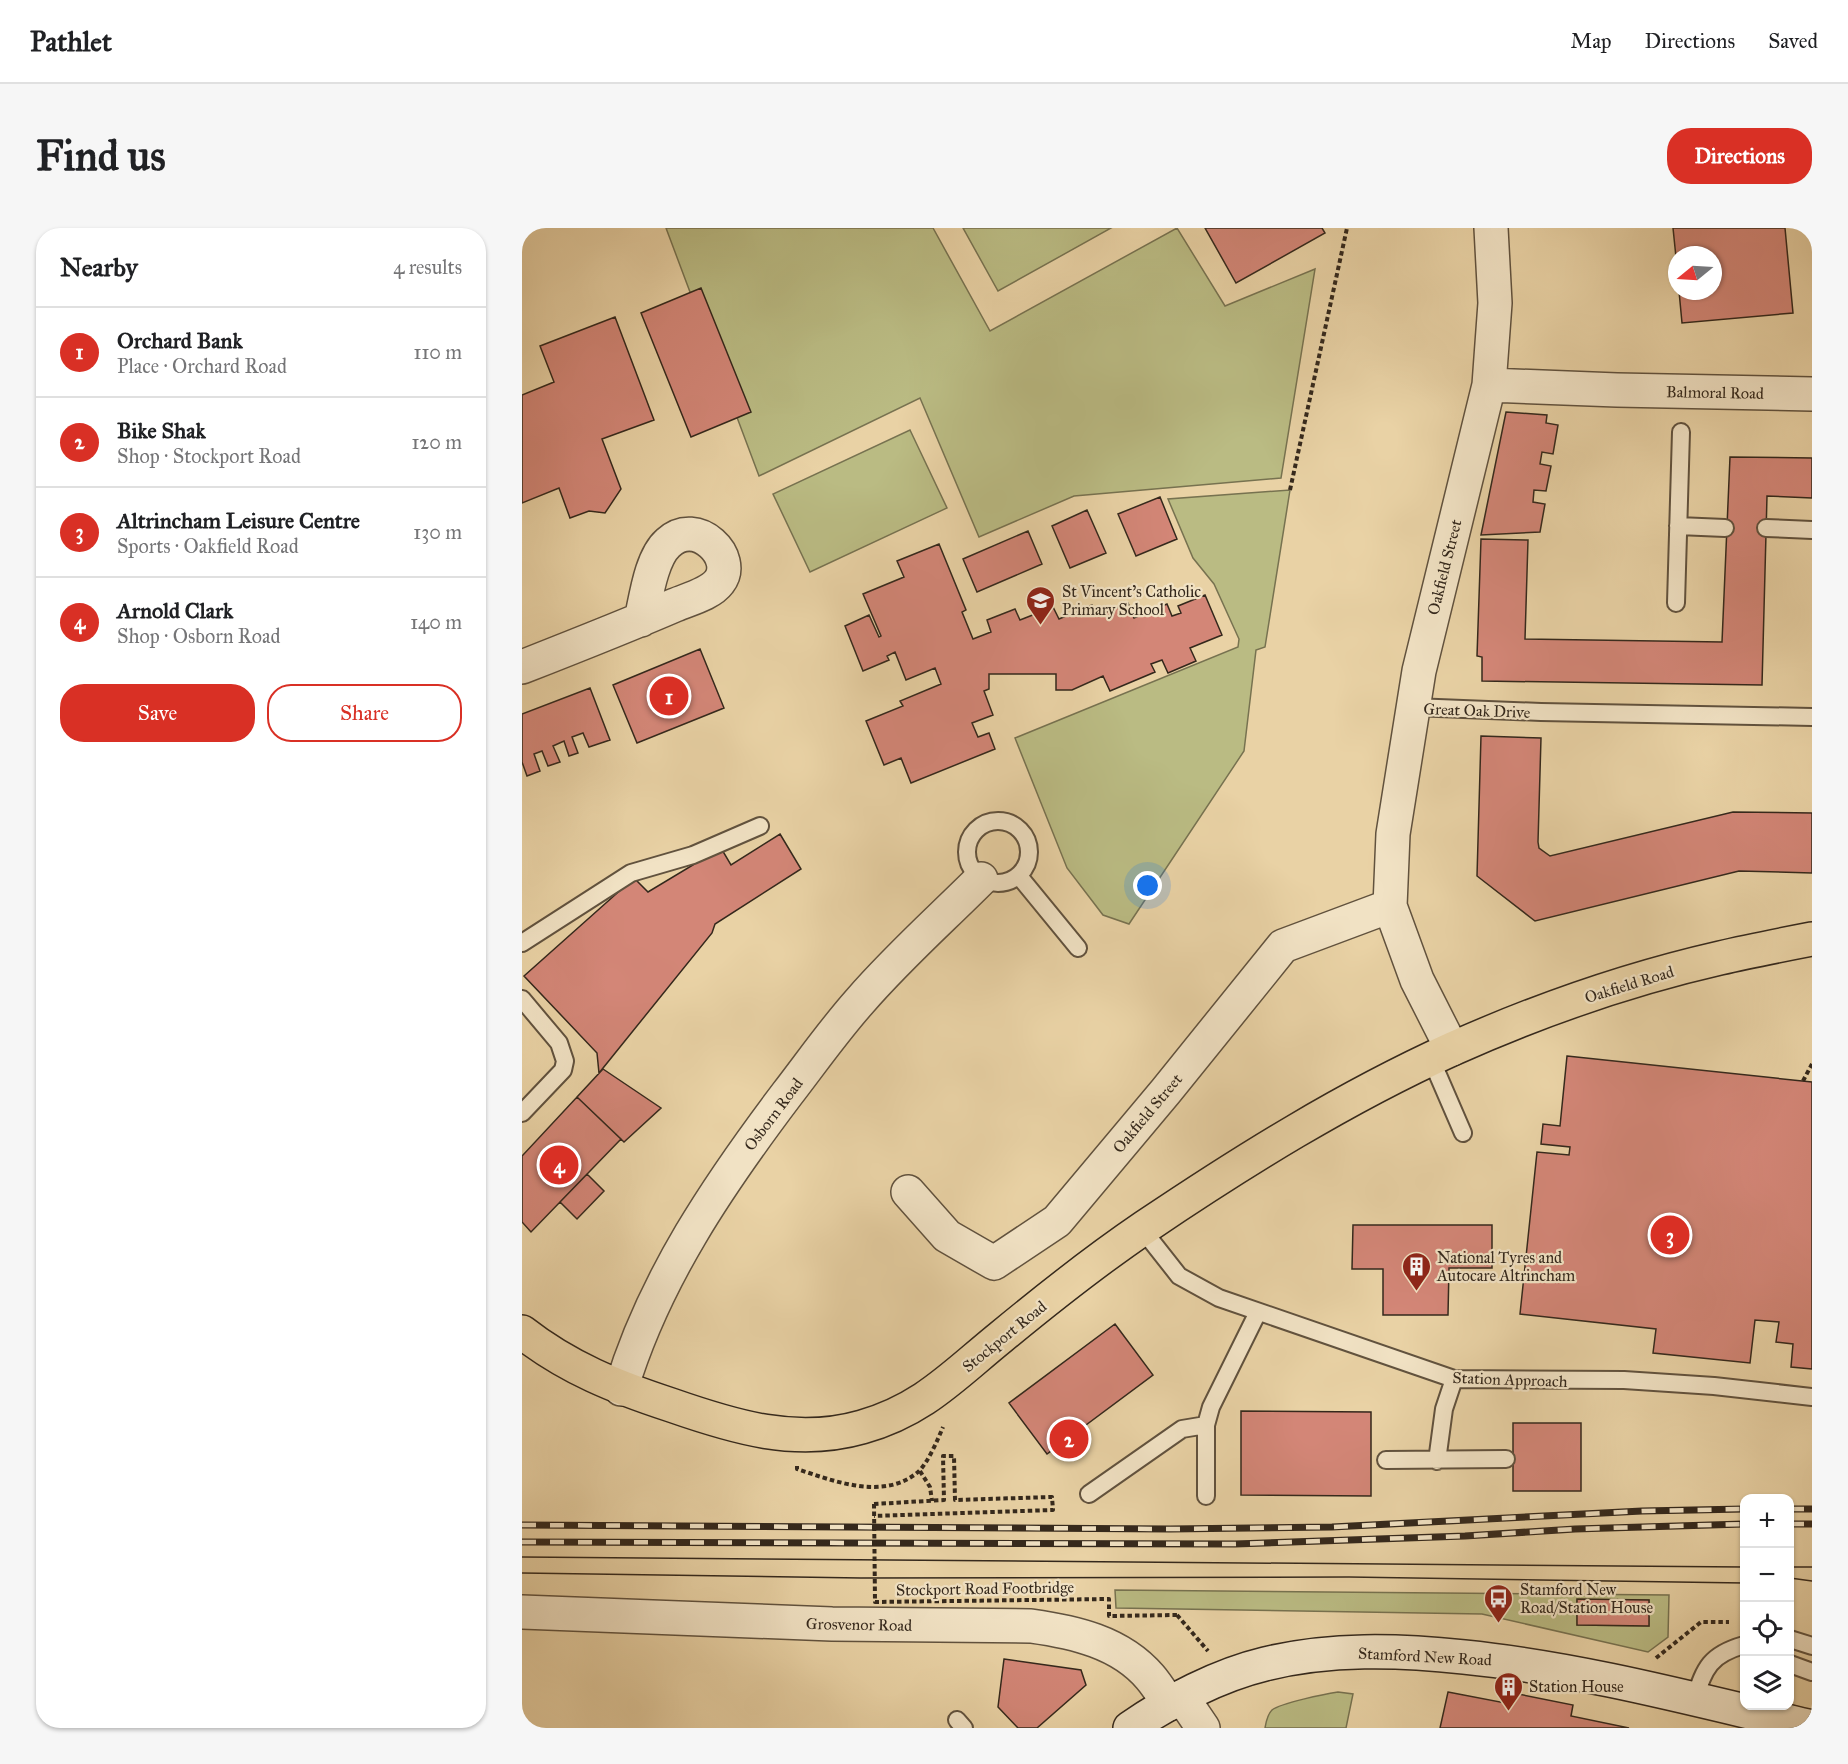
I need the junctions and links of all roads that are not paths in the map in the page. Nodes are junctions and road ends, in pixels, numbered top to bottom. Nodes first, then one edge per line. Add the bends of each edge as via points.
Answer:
1 (1491, 228) edge
2 (1489, 385) junction
3 (1812, 394) edge
4 (1681, 432) dead end
5 (1678, 526) junction
6 (1725, 528) dead end
7 (1766, 528) dead end
8 (1812, 530) edge
9 (1676, 603) dead end
10 (641, 620) dead end
11 (522, 668) edge
12 (1413, 707) junction
13 (1812, 717) edge
14 (760, 826) dead end
15 (1018, 876) junction
16 (981, 879) junction
17 (1390, 906) junction
18 (1812, 939) edge
19 (522, 943) edge
20 (1078, 948) dead end
21 (522, 999) edge
22 (1442, 1054) junction
23 (522, 1113) edge
24 (1463, 1133) dead end
25 (908, 1192) dead end
26 (1142, 1229) junction
27 (1258, 1312) junction
28 (522, 1332) edge
29 (1454, 1379) junction
30 (621, 1389) junction
31 (1812, 1397) edge
32 (1206, 1425) junction
33 (1386, 1460) dead end
34 (1506, 1460) dead end
35 (1437, 1461) junction
36 (1089, 1494) dead end
37 (1206, 1496) dead end
38 (522, 1612) edge
39 (1812, 1639) edge
40 (1794, 1640) edge
41 (1794, 1641) edge
42 (1812, 1646) edge
43 (1740, 1647) edge
44 (1794, 1665) edge
45 (1812, 1672) edge
46 (1694, 1700) junction
47 (1175, 1701) junction
48 (1767, 1722) edge
49 (1812, 1727) edge
50 (1130, 1728) edge
51 (1203, 1728) edge

1 - 2 street, Oakfield Street via 1495,303
2 - 3 street, Balmoral Road
2 - 12 street, Oakfield Street
4 - 5 lane
5 - 6 lane
5 - 9 lane
7 - 8 lane
10 - 11 street
12 - 13 lane, Great Oak Drive
12 - 17 street, Oakfield Street via 1393,834
14 - 19 lane via 693,855 631,873
15 - 16 lane via 997,884
15 - 16 lane via 1028,858 1023,834 1003,822 991,822 972,834 966,851 971,869
15 - 20 lane
16 - 30 street, Osborn Road via 859,1002 739,1159 665,1280 640,1331
17 - 22 street, Oakfield Street
17 - 25 street, Oakfield Street via 1283,946 1057,1221 994,1263 947,1236
18 - 22 main road, Oakfield Road via 1717,958 1602,992
21 - 23 lane via 559,1043 565,1061 563,1070
22 - 24 lane
22 - 26 main road, Stockport Road via 1290,1134
26 - 27 lane, Station Approach via 1179,1276 1220,1299
26 - 30 main road, Stockport Road via 941,1388 898,1414 861,1427 795,1435 760,1432
27 - 29 lane, Station Approach
27 - 32 lane
28 - 30 main road, Stockport Road via 567,1363
29 - 31 lane, Station Approach via 1624,1380
29 - 35 lane via 1444,1409
32 - 36 lane via 1182,1430
32 - 37 lane
33 - 35 lane
34 - 35 lane
38 - 47 street, Grosvenor Road via 832,1624 1031,1626 1083,1635 1120,1652
39 - 40 lane
41 - 42 lane
43 - 46 lane via 1709,1664
44 - 45 lane
46 - 47 street, Stamford New Road via 1509,1661 1396,1651 1332,1653 1282,1661 1230,1676
46 - 48 street, Stamford New Road
47 - 50 street, Stamford New Road
47 - 51 street, Grosvenor Road
48 - 49 street, Stamford New Road

